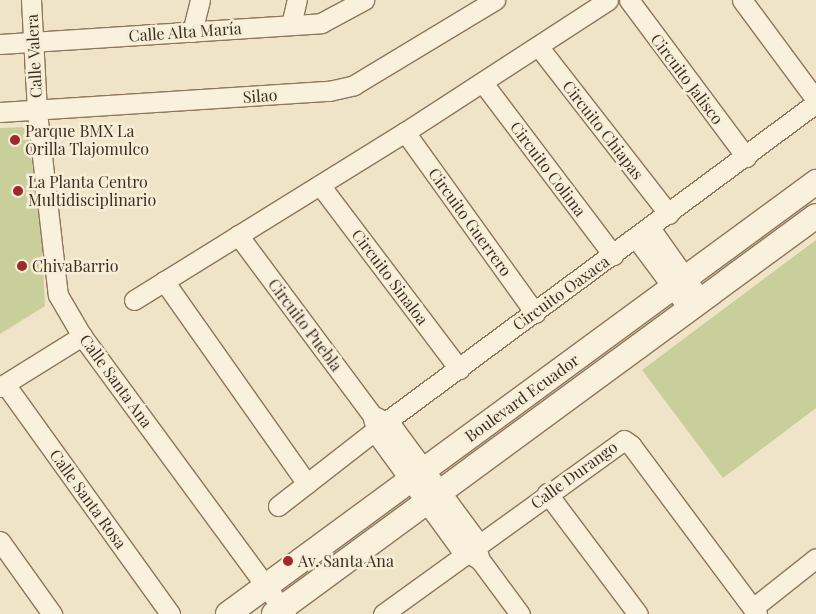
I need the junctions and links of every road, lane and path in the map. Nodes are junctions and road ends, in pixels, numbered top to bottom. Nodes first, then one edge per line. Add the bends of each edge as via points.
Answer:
1 (31, 0) edge
2 (200, 0) edge
3 (297, 0) edge
4 (364, 0) edge
5 (495, 0) edge
6 (608, 0) edge
7 (629, 0) edge
8 (742, 0) edge
9 (291, 25) junction
10 (192, 32) junction
11 (33, 42) junction
12 (0, 44) edge
13 (538, 46) junction
14 (483, 83) junction
15 (816, 102) edge
16 (0, 112) edge
17 (37, 112) junction
18 (405, 132) junction
19 (746, 158) junction
20 (816, 182) edge
21 (320, 185) junction
22 (669, 214) junction
23 (816, 216) edge
24 (643, 233) junction
25 (238, 235) junction
26 (613, 255) junction
27 (164, 281) junction
28 (679, 282) junction
29 (134, 300) dead end
30 (695, 305) junction
31 (535, 312) junction
32 (82, 336) junction
33 (459, 369) junction
34 (3, 386) edge
35 (378, 422) junction
36 (417, 475) junction
37 (307, 484) junction
38 (547, 493) junction
39 (434, 497) junction
40 (278, 506) dead end
41 (0, 541) edge
42 (474, 553) junction
43 (816, 558) edge
44 (266, 586) junction
45 (394, 611) edge
46 (755, 611) edge
47 (281, 612) edge
48 (52, 614) edge
49 (170, 614) edge
50 (228, 614) edge
51 (520, 614) edge
52 (638, 614) edge

1 - 11 street, Calle Valera
2 - 10 street
3 - 9 street
4 - 9 street, Calle Alta María via 321,23
5 - 17 street, Silao via 354,85 329,91
6 - 13 street
7 - 19 street, Circuito Jalisco
8 - 15 street, Circuito Oaxaca
9 - 10 street, Calle Alta María
10 - 11 street, Calle Alta María
11 - 12 street, Calle Alta María
11 - 17 street, Calle Valera
13 - 14 street
13 - 22 street, Circuito Chiapas
14 - 18 street
14 - 26 street, Circuito Colima
15 - 19 street, Circuito Oaxaca
16 - 17 street, Silao
17 - 32 street, Calle Santa Ana via 58,295
18 - 21 street
18 - 31 street, Circuito Guerrero
19 - 22 street, Circuito Oaxaca
20 - 28 street, Boulevard Ecuador
21 - 25 street
21 - 33 street, Circuito Sinaloa
22 - 24 street, Circuito Oaxaca
23 - 30 street, Boulevard Ecuador
24 - 26 street, Circuito Oaxaca
24 - 28 street
25 - 27 street
25 - 35 street, Circuito Puebla
26 - 31 street, Circuito Oaxaca
27 - 29 street
27 - 37 street
28 - 30 street
28 - 36 street, Boulevard Ecuador
30 - 39 street, Boulevard Ecuador
31 - 33 street, Circuito Oaxaca
32 - 34 street
32 - 44 street, Calle Santa Ana
33 - 35 street, Circuito Oaxaca
34 - 49 street, Calle Santa Rosa
35 - 36 street, Circuito Puebla
35 - 37 street, Circuito Oaxaca
36 - 39 street, Circuito Puebla
36 - 44 street, Boulevard Ecuador
37 - 40 street, Circuito Oaxaca
38 - 42 street, Calle Durango
38 - 46 street, Calle Durango via 624,440 631,445
38 - 52 street
39 - 42 street, Circuito Puebla
39 - 47 street, Boulevard Ecuador
41 - 48 street
42 - 45 street, Calle Durango
42 - 51 street, Circuito Puebla
43 - 46 street
44 - 47 street, Calle Santa Ana
44 - 50 street, Boulevard Ecuador

